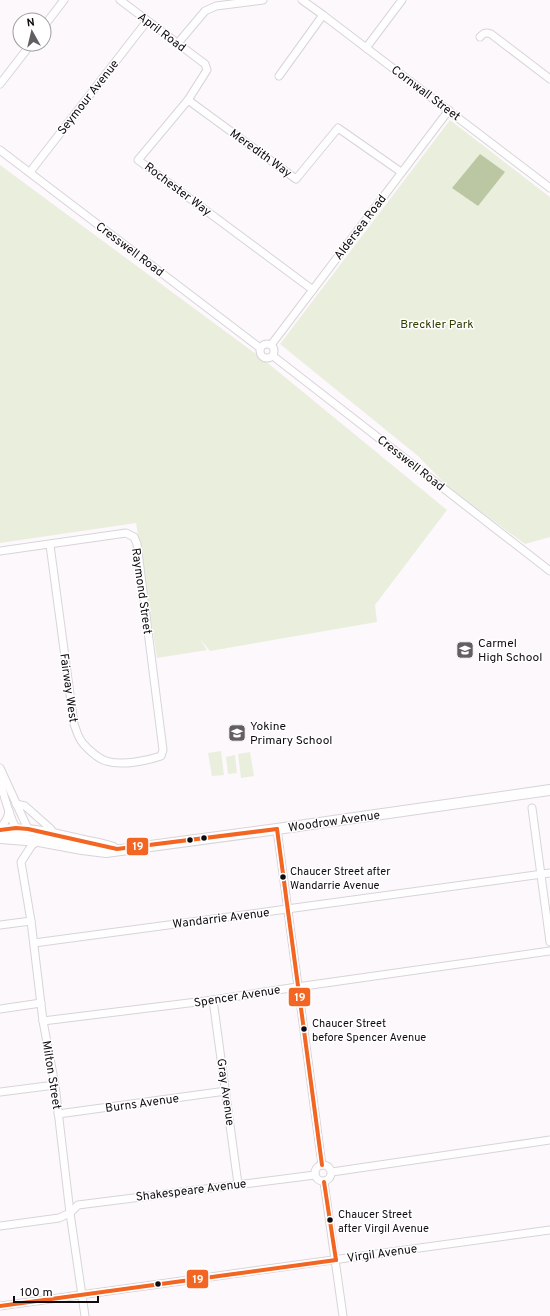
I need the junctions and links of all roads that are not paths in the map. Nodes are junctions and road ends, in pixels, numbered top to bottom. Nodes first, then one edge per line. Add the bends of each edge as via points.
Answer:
1 (64, 0) edge
2 (120, 0) edge
3 (263, 0) edge
4 (302, 0) edge
5 (402, 0) edge
6 (323, 15) junction
7 (52, 16) edge
8 (147, 21) junction
9 (480, 37) dead end
10 (178, 43) junction
11 (366, 48) junction
12 (25, 52) edge
13 (204, 64) joint
14 (279, 76) dead end
15 (550, 79) edge
16 (0, 84) edge
17 (188, 100) junction
18 (449, 110) junction
19 (0, 150) edge
20 (30, 172) junction
21 (402, 172) junction
22 (550, 188) edge
23 (313, 290) junction
24 (271, 345) junction
25 (260, 348) junction
26 (273, 356) junction
27 (50, 545) junction
28 (0, 551) edge
29 (550, 571) edge
30 (162, 756) joint
31 (0, 768) edge
32 (0, 777) edge
33 (550, 790) edge
34 (16, 804) junction
35 (532, 808) dead end
36 (9, 809) junction
37 (16, 828) junction
38 (0, 829) edge
39 (277, 829) junction
40 (27, 834) junction
41 (52, 834) junction
42 (0, 838) edge
43 (39, 841) junction
44 (117, 849) junction
45 (550, 873) edge
46 (541, 874) junction
47 (288, 909) junction
48 (31, 921) junction
49 (0, 925) edge
50 (550, 942) edge
51 (34, 943) junction
52 (550, 951) edge
53 (297, 987) junction
54 (213, 1000) junction
55 (41, 1003) junction
56 (0, 1009) edge
57 (43, 1021) junction
58 (55, 1085) junction
59 (0, 1092) edge
60 (226, 1092) junction
61 (58, 1114) junction
62 (550, 1140) edge
63 (322, 1165) junction
64 (332, 1172) junction
65 (315, 1175) junction
66 (324, 1182) junction
67 (238, 1184) junction
68 (70, 1213) junction
69 (0, 1226) edge
70 (550, 1230) edge
71 (336, 1260) junction
72 (82, 1295) junction
73 (0, 1306) edge
74 (85, 1316) edge
75 (343, 1316) edge

1 - 7 street
2 - 8 street, April Road
3 - 10 street via 216,6 205,11
4 - 6 street, Cornwall Street
5 - 11 street
6 - 11 street, Cornwall Street
6 - 14 street
8 - 10 street, April Road
8 - 20 street, Seymour Avenue
9 - 15 street via 483,33 491,34
10 - 13 street, April Road
11 - 18 street, Cornwall Street
12 - 16 street
13 - 17 street, Rochester Way via 207,70
17 - 21 street, Meredith Way via 296,179 338,128
17 - 23 street, Rochester Way via 138,160
18 - 21 street, Aldersea Road
18 - 22 street, Cornwall Street
19 - 20 street, Cresswell Road
20 - 25 street, Cresswell Road
21 - 23 street, Aldersea Road
23 - 24 street, Aldersea Road
24 - 25 street via 265,344
24 - 26 street via 274,348
25 - 26 street, Cresswell Road via 263,357
26 - 29 street, Cresswell Road
27 - 28 street, Raymond Street
27 - 30 street, Fairway West via 74,724 80,740 105,761 127,763
27 - 30 street, Raymond Street via 126,534 134,536
31 - 34 street
32 - 36 street
33 - 39 main road, Woodrow Avenue
34 - 40 street
34 - 41 street via 25,806 51,829
35 - 46 street
36 - 37 street
36 - 38 street via 8,817
37 - 38 main road
37 - 40 main road
39 - 44 main road, Woodrow Avenue
39 - 47 street
40 - 41 main road, Woodrow Avenue
40 - 42 main road
40 - 43 main road, Woodrow Avenue
41 - 44 main road, Woodrow Avenue
43 - 44 main road, Woodrow Avenue via 106,852
43 - 48 street, Milton Street via 32,845 21,862
45 - 46 street, Wandarrie Avenue
46 - 47 street, Wandarrie Avenue
46 - 50 street
47 - 51 street, Wandarrie Avenue
47 - 53 street
48 - 49 street
48 - 51 street, Milton Street
51 - 55 street, Milton Street
52 - 53 street, Spencer Avenue
53 - 54 street, Spencer Avenue
53 - 63 street
54 - 57 street, Spencer Avenue
54 - 60 street, Gray Avenue
55 - 56 street
55 - 57 street, Milton Street
57 - 58 street, Milton Street
58 - 59 street
58 - 61 street, Milton Street
60 - 61 street, Burns Avenue
60 - 67 street, Gray Avenue
61 - 68 street, Milton Street
62 - 64 street
63 - 64 street via 326,1165
63 - 65 street via 315,1170
64 - 66 street via 331,1177
65 - 66 street
65 - 67 street, Shakespeare Avenue
66 - 71 street
67 - 68 street, Shakespeare Avenue via 78,1205
68 - 69 street, Shakespeare Avenue via 59,1218
68 - 72 street, Milton Street
70 - 71 street, Virgil Avenue
71 - 72 street, Virgil Avenue
71 - 75 street
72 - 73 street, Virgil Avenue
72 - 74 street, Milton Street

